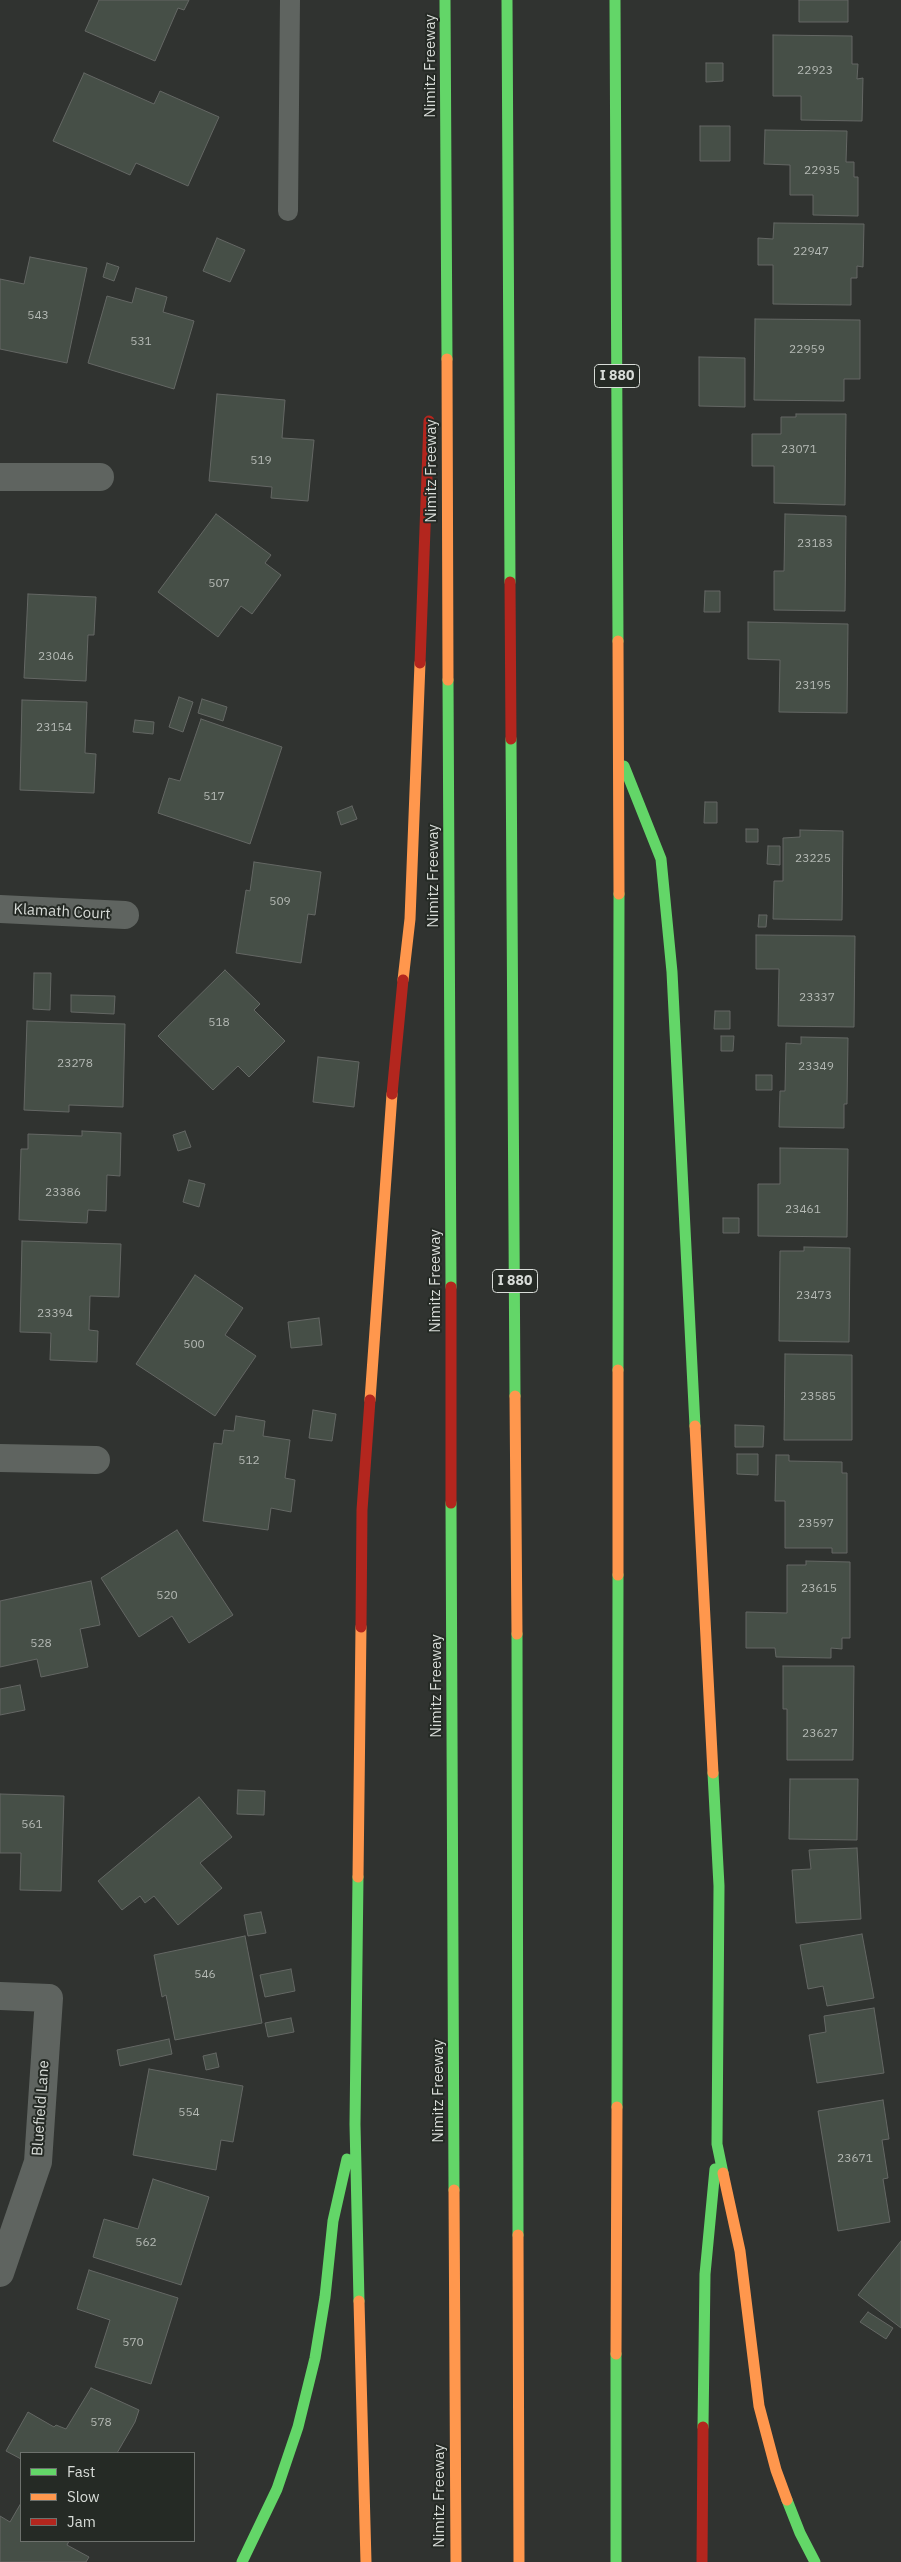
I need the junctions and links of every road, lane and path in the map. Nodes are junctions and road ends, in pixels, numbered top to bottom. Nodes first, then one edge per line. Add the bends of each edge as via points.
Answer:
1 (290, 0) edge
2 (445, 0) edge
3 (506, 0) edge
4 (614, 0) edge
5 (446, 18) junction
6 (288, 211) dead end
7 (434, 295) dead end
8 (430, 414) dead end
9 (0, 477) edge
10 (100, 477) dead end
11 (619, 752) junction
12 (0, 909) edge
13 (125, 916) dead end
14 (0, 1458) edge
15 (96, 1460) dead end
16 (0, 1996) edge
17 (355, 2124) junction
18 (717, 2144) junction
19 (0, 2273) edge
20 (242, 2562) edge
21 (366, 2562) edge
22 (456, 2562) edge
23 (519, 2562) edge
24 (616, 2562) edge
25 (702, 2562) edge
26 (816, 2562) edge

1 - 6 lane
2 - 5 highway, Nimitz Freeway
3 - 23 highway, I 880 via 517,1664
4 - 11 highway, I 880
5 - 7 highway
5 - 22 highway, Nimitz Freeway
8 - 17 highway via 410,919 395,1054 362,1510
9 - 10 street
11 - 18 highway via 661,859 672,972 719,1886
11 - 24 highway, I 880
12 - 13 street, Klamath Court
14 - 15 street
16 - 19 street, Bluefield Lane via 49,1998 38,2162
17 - 20 highway via 333,2220 326,2297 315,2358 298,2427 278,2489
17 - 21 highway
18 - 25 highway via 705,2274
18 - 26 highway via 740,2251 759,2406 776,2470 800,2532

